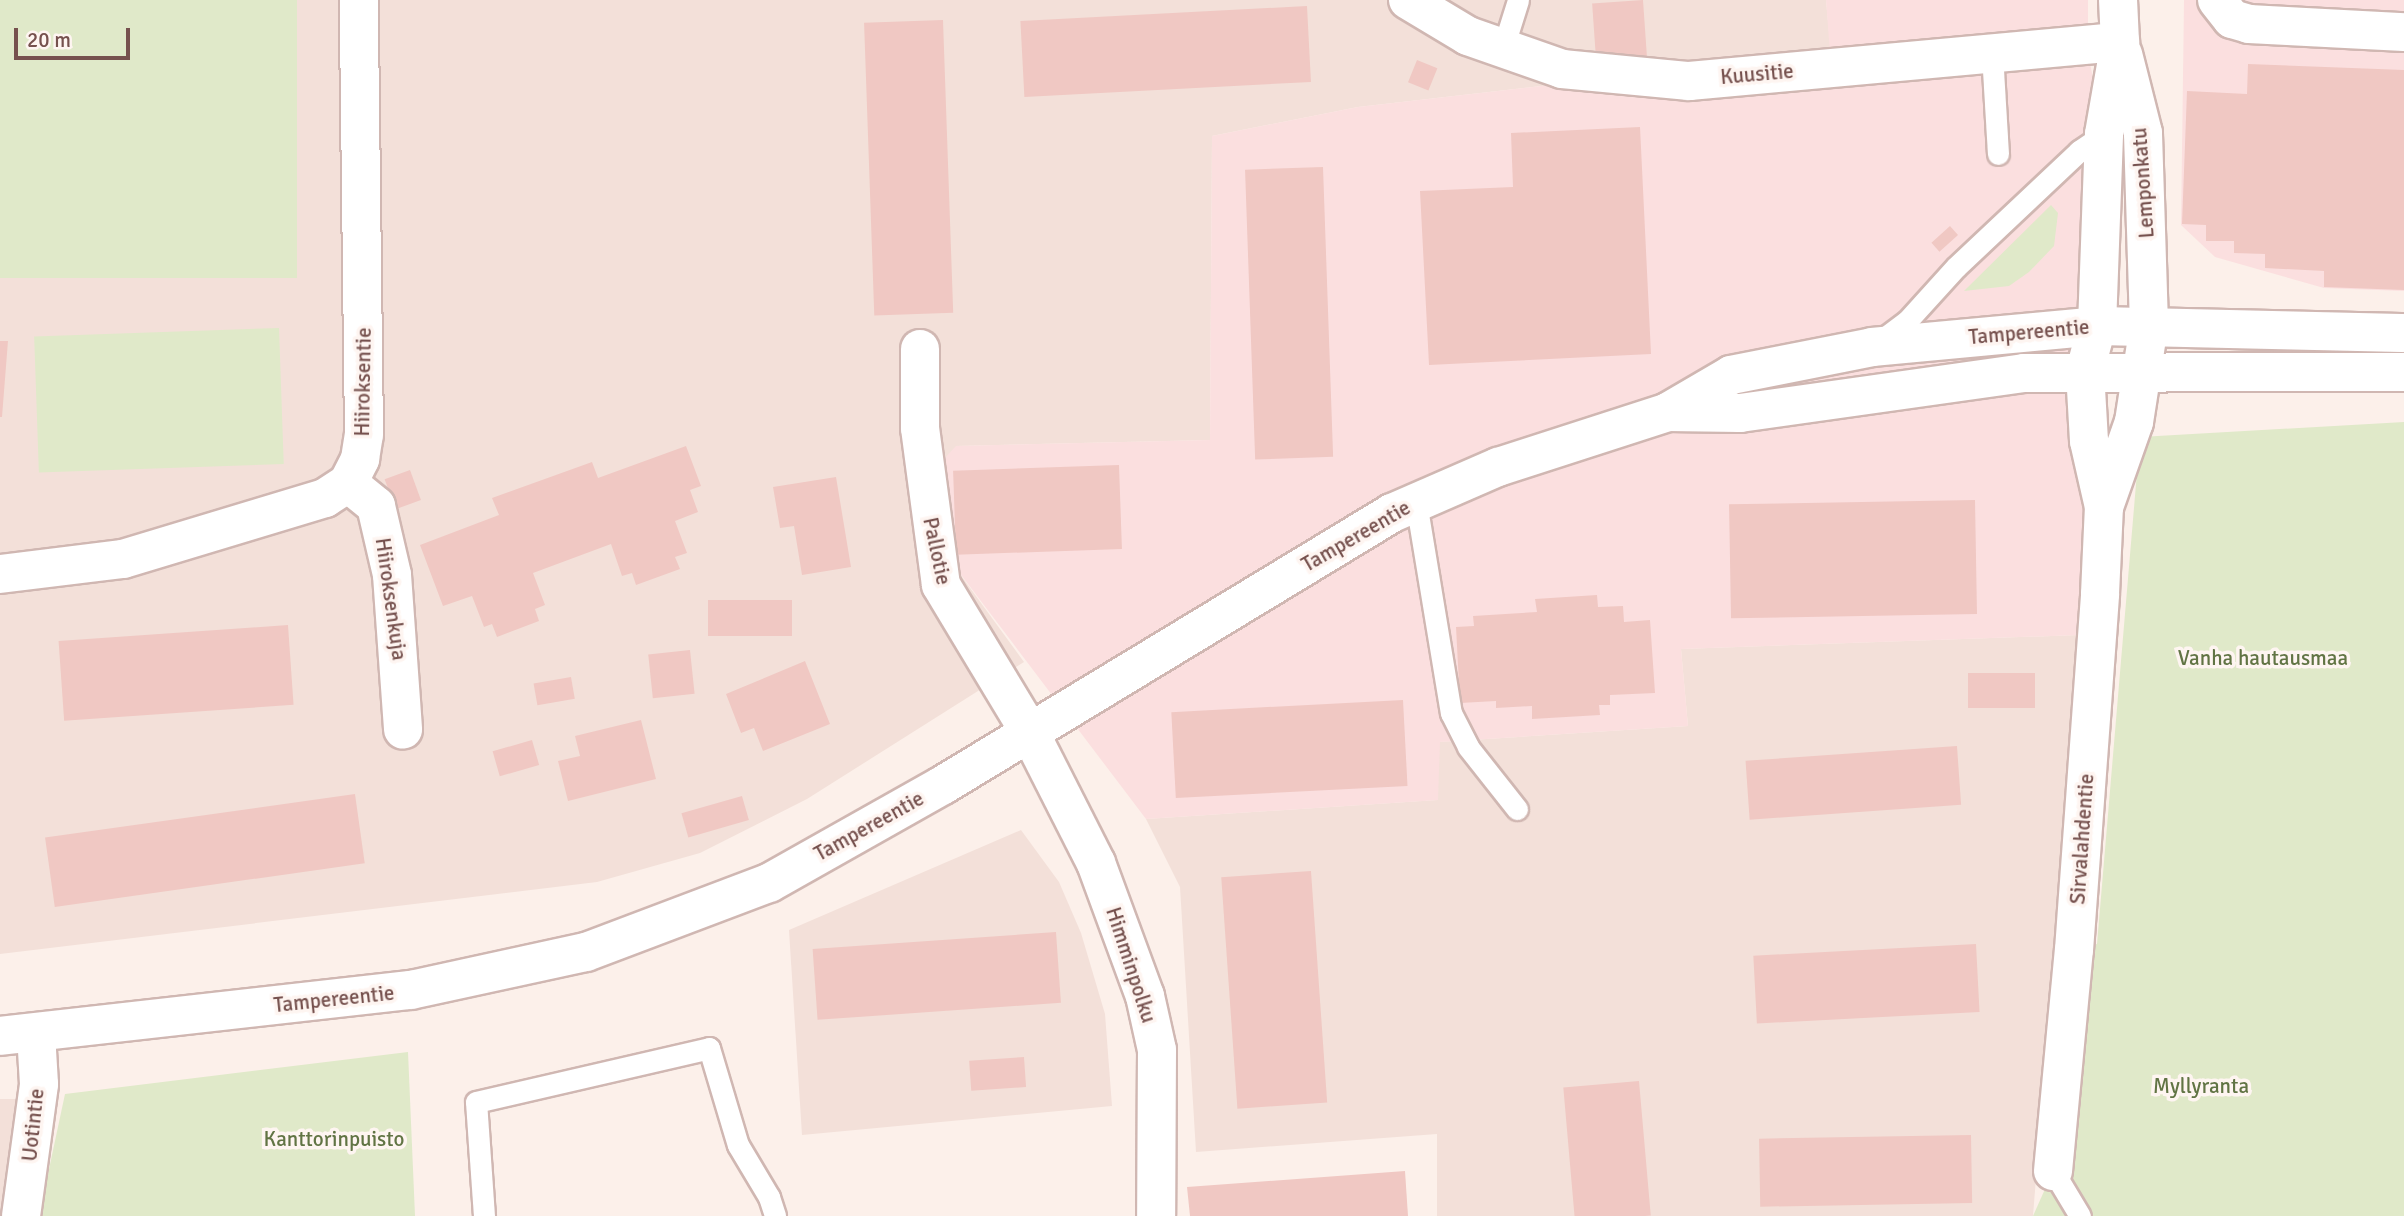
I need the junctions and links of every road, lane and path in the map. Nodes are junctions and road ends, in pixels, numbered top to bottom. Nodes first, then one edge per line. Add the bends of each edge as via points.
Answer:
1 (359, 0) edge
2 (1408, 0) edge
3 (1518, 0) edge
4 (2118, 0) edge
5 (2217, 0) edge
6 (2404, 32) edge
7 (2120, 42) junction
8 (1503, 48) junction
9 (1992, 53) junction
10 (2104, 134) junction
11 (1998, 154) dead end
12 (2149, 325) junction
13 (2097, 326) junction
14 (2404, 333) edge
15 (1872, 347) junction
16 (920, 349) dead end
17 (2139, 370) junction
18 (2085, 372) junction
19 (2404, 372) edge
20 (1668, 412) junction
21 (348, 483) junction
22 (1416, 502) junction
23 (2104, 507) junction
24 (0, 574) edge
25 (402, 730) dead end
26 (1029, 731) junction
27 (1517, 809) dead end
28 (18, 1034) edge
29 (2053, 1171) joint
30 (21, 1216) edge
31 (484, 1216) edge
32 (775, 1216) edge
33 (1156, 1216) edge
34 (2080, 1216) edge

1 - 21 street, Hiiroksentie via 364,423 360,459
2 - 8 street, Kuusitie via 1468,36
3 - 8 lane
4 - 7 street, Lemponkatu
5 - 6 street via 2232,19 2249,24
7 - 9 street, Kuusitie
7 - 10 street, Lemponkatu
7 - 12 street, Lemponkatu via 2143,133
8 - 9 street, Kuusitie via 1562,69 1689,81
9 - 11 lane
10 - 13 street, Lemponkatu
10 - 15 lane via 1956,267 1907,321
12 - 13 street, Tampereentie
12 - 14 street, Tampereentie
12 - 17 street, Lemponkatu
13 - 15 street, Tampereentie
13 - 18 street, Lemponkatu
15 - 20 street, Tampereentie via 1731,375
16 - 26 street, Pallotie via 920,428 941,585
17 - 18 street, Tampereentie
17 - 19 street, Tampereentie
17 - 23 street, Sirvalahdentie via 2131,433
18 - 20 street, Tampereentie via 2024,373 1740,413
18 - 23 street, Sirvalahdentie via 2088,441
20 - 22 street, Tampereentie via 1498,467
21 - 24 street via 325,498 123,559
21 - 25 street, Hiiroksenkuja via 376,506 392,575
22 - 26 street, Tampereentie
22 - 27 lane via 1451,713 1468,747
23 - 29 street, Sirvalahdentie via 2074,950
26 - 28 street, Tampereentie via 769,883 586,952 411,990
26 - 33 street, Himminpolku via 1096,863 1145,996 1158,1063
28 - 30 street, Uotintie via 39,1084
29 - 34 lane
31 - 32 lane via 476,1102 709,1048 738,1145

